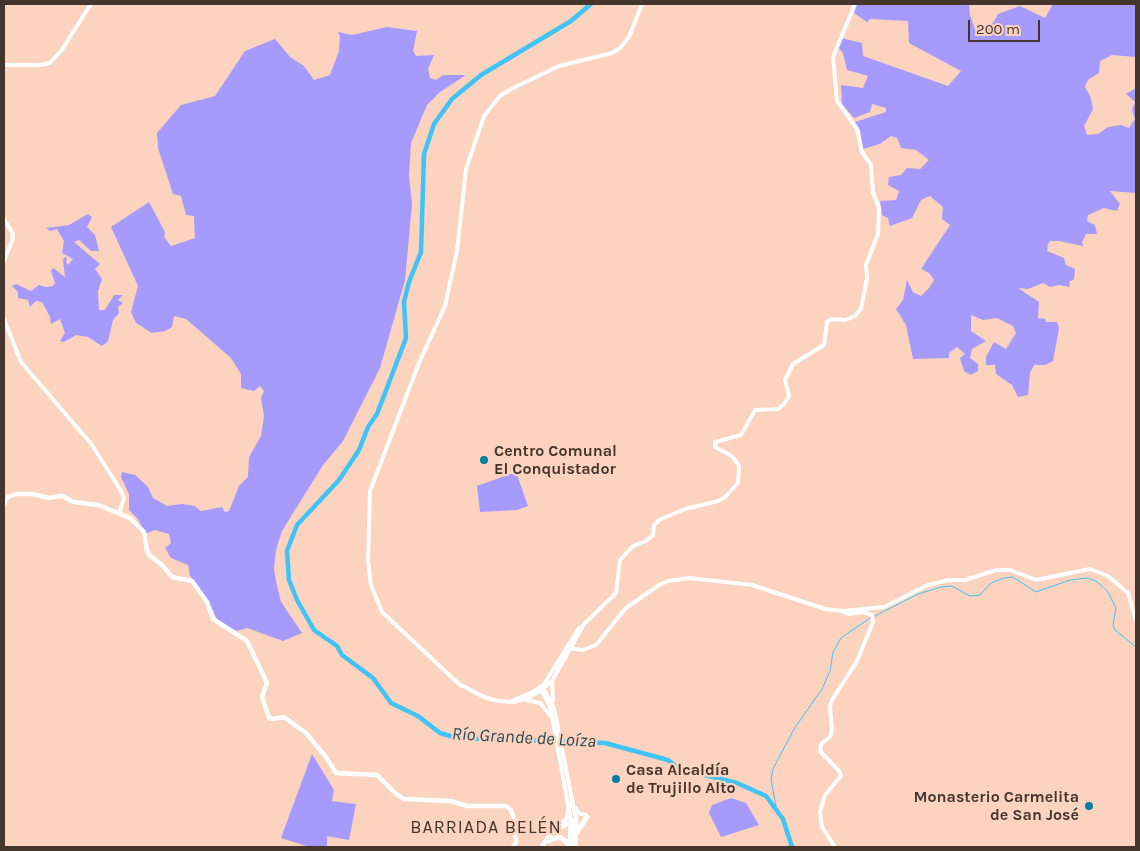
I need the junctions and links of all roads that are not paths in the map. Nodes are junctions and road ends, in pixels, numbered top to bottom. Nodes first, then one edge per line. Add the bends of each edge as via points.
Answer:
1 (91, 4) edge
2 (642, 4) edge
3 (855, 4) edge
4 (4, 66) edge
5 (4, 219) edge
6 (4, 261) edge
7 (4, 319) edge
8 (4, 504) edge
9 (119, 514) junction
10 (842, 611) junction
11 (1136, 620) edge
12 (584, 624) junction
13 (576, 639) junction
14 (569, 648) junction
15 (581, 650) junction
16 (564, 661) junction
17 (552, 681) junction
18 (542, 688) junction
19 (522, 700) junction
20 (511, 701) junction
21 (554, 708) junction
22 (554, 717) junction
23 (572, 804) junction
24 (586, 816) joint
25 (574, 822) junction
26 (559, 827) junction
27 (575, 840) junction
28 (547, 841) junction
29 (541, 846) edge
30 (513, 847) edge
31 (569, 847) edge
32 (575, 847) edge
33 (835, 847) edge

1 - 4 street via 61,51 50,62
2 - 20 street via 629,37 620,48 612,53 559,66 509,90 484,116 466,169 457,251 446,306 419,363 370,491 368,561 371,586 382,612 459,684 484,697
3 - 12 street via 833,57 837,101 857,128 862,152 871,165 873,192 879,208 878,234 866,265 861,309 845,320 827,322 824,345 793,364 785,380 789,396 784,404 778,409 755,410 742,435 715,442 715,447 732,456 739,466 738,483 718,502 685,509 659,520 652,535 633,546 620,560 616,593
5 - 6 street via 13,234
7 - 9 street via 21,362 92,445 121,491 124,498
8 - 9 main road via 16,494 48,498 62,496
9 - 30 main road via 139,526 145,536 148,553 168,574 192,581 207,602 213,619 247,640 266,683 262,697 269,718 284,717 306,734 336,772 377,775 404,798 451,801 467,806 506,806 512,810 514,819 516,842
10 - 11 street via 884,606 928,585 965,580 996,570 1010,570 1036,580 1090,569 1108,576 1128,594
10 - 15 street via 825,609 752,585 689,578 668,581 626,608 596,644
10 - 33 street via 848,614 868,613 874,619 850,676 832,700 832,730 830,737 821,744 820,751 841,776 825,796 820,812 822,827
12 - 13 street
12 - 14 street via 576,632
13 - 14 street
13 - 15 street
14 - 15 street
14 - 16 street
14 - 18 street
15 - 16 street
16 - 17 street
17 - 18 street
17 - 21 street
18 - 19 street
18 - 20 street
18 - 21 street
18 - 22 street
19 - 20 street
19 - 22 street via 540,703
21 - 22 street
22 - 23 street
23 - 24 street via 578,813
23 - 25 street
23 - 26 main road via 567,818
24 - 27 main road via 578,827
25 - 26 main road
25 - 27 main road
25 - 28 main road
25 - 31 main road
26 - 29 main road
27 - 32 main road
28 - 29 main road
28 - 31 main road via 559,837

